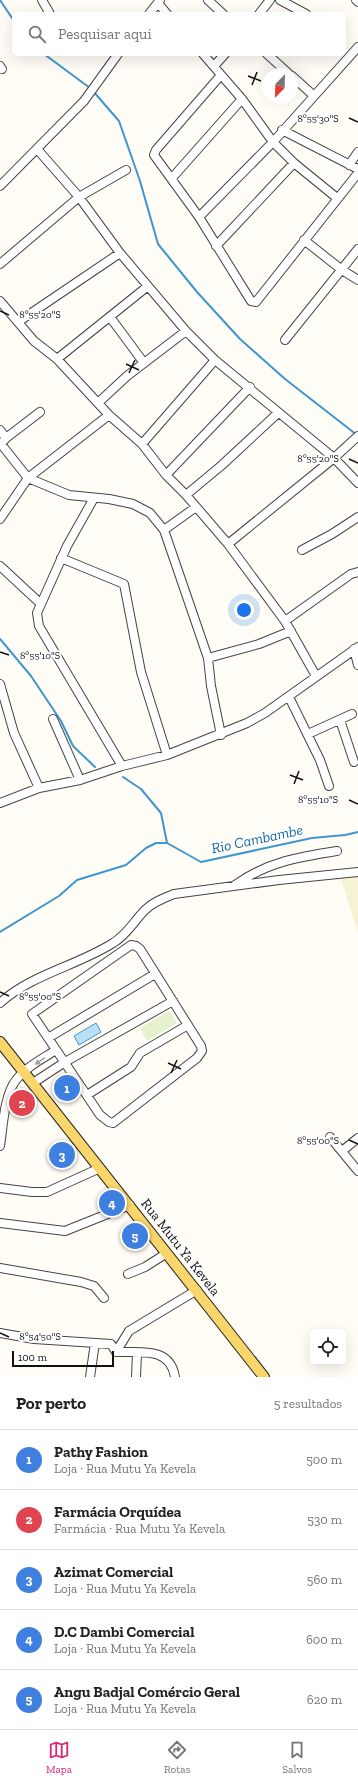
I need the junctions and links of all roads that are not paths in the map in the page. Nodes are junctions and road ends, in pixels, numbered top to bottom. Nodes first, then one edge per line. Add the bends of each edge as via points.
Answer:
1 (43, 0) edge
2 (208, 0) edge
3 (270, 0) edge
4 (280, 0) edge
5 (159, 2) edge
6 (49, 12) edge
7 (151, 12) edge
8 (166, 12) edge
9 (221, 12) edge
10 (261, 12) edge
11 (302, 12) edge
12 (358, 47) edge
13 (117, 56) edge
14 (205, 56) edge
15 (223, 56) edge
16 (269, 56) edge
17 (214, 66) junction
18 (282, 68) edge
19 (221, 75) junction
20 (298, 81) edge
21 (313, 95) junction
22 (242, 99) junction
23 (282, 130) junction
24 (273, 142) junction
25 (37, 149) junction
26 (358, 152) edge
27 (294, 163) junction
28 (349, 165) junction
29 (126, 170) dead end
30 (358, 170) edge
31 (358, 173) edge
32 (172, 178) junction
33 (0, 186) edge
34 (79, 197) junction
35 (337, 198) junction
36 (199, 217) junction
37 (304, 240) junction
38 (216, 246) junction
39 (358, 250) edge
40 (120, 252) junction
41 (0, 264) edge
42 (342, 270) junction
43 (358, 280) edge
44 (148, 286) junction
45 (0, 301) edge
46 (110, 318) junction
47 (18, 322) junction
48 (186, 331) junction
49 (285, 340) dead end
50 (57, 359) junction
51 (215, 360) junction
52 (144, 363) junction
53 (250, 387) junction
54 (98, 402) junction
55 (40, 412) dead end
56 (278, 412) junction
57 (109, 414) junction
58 (0, 430) edge
59 (358, 436) edge
60 (2, 442) edge
61 (142, 444) junction
62 (334, 458) junction
63 (166, 475) junction
64 (28, 478) junction
65 (358, 484) edge
66 (186, 495) junction
67 (94, 498) junction
68 (196, 507) junction
69 (358, 516) edge
70 (0, 519) edge
71 (164, 530) junction
72 (228, 544) junction
73 (302, 550) dead end
74 (61, 558) junction
75 (0, 566) edge
76 (358, 572) edge
77 (41, 604) junction
78 (285, 621) junction
79 (291, 631) junction
80 (356, 648) edge
81 (208, 658) junction
82 (358, 665) edge
83 (316, 676) junction
84 (0, 684) edge
85 (289, 697) junction
86 (352, 714) dead end
87 (53, 720) dead end
88 (340, 720) junction
89 (221, 734) junction
90 (308, 734) junction
91 (167, 754) junction
92 (354, 762) dead end
93 (122, 766) junction
94 (80, 780) junction
95 (329, 786) dead end
96 (39, 788) junction
97 (0, 803) edge
98 (337, 851) dead end
99 (358, 872) edge
100 (233, 887) junction
101 (155, 974) junction
102 (173, 1001) junction
103 (0, 1003) edge
104 (188, 1025) junction
105 (48, 1038) junction
106 (0, 1042) edge
107 (56, 1050) junction
108 (65, 1062) junction
109 (24, 1072) junction
110 (33, 1083) junction
111 (88, 1095) junction
112 (330, 1137) dead end
113 (358, 1138) edge
114 (0, 1146) edge
115 (342, 1151) junction
116 (100, 1168) junction
117 (358, 1171) edge
118 (0, 1188) edge
119 (130, 1205) junction
120 (0, 1223) edge
121 (167, 1253) junction
122 (0, 1268) edge
123 (128, 1274) dead end
124 (197, 1290) junction
125 (104, 1298) dead end
126 (0, 1333) edge
127 (95, 1343) junction
128 (116, 1352) junction
129 (136, 1353) junction
130 (90, 1377) edge
131 (136, 1377) edge
132 (175, 1377) edge
133 (264, 1377) edge

1 - 6 street
2 - 9 street
3 - 10 street
4 - 11 street
5 - 7 street
5 - 8 street
12 - 21 street
13 - 25 street via 84,101
14 - 17 street
15 - 17 street
16 - 18 street
17 - 19 street
19 - 22 street
19 - 32 street via 154,153
20 - 21 street
21 - 23 street
22 - 24 street
22 - 32 street
23 - 24 street
23 - 28 street
24 - 27 street
24 - 36 street
25 - 33 street
25 - 34 street
26 - 28 street
27 - 35 street
27 - 38 street
28 - 30 street
29 - 34 street
31 - 35 street
32 - 36 street
34 - 40 street
34 - 41 street
35 - 37 street
36 - 38 street
37 - 38 street via 256,302
37 - 42 street
39 - 42 street
40 - 44 street
40 - 47 street
42 - 43 street
42 - 49 street
44 - 46 street
44 - 48 street
45 - 47 street
46 - 50 street
46 - 52 street
47 - 50 street via 34,341
48 - 51 street
48 - 52 street
50 - 54 street
51 - 53 street
51 - 61 street
52 - 54 street
53 - 56 street
53 - 63 street
54 - 57 street
55 - 60 street
56 - 62 street
56 - 66 street
57 - 61 street
57 - 64 street
58 - 60 street
59 - 62 street
60 - 64 street
61 - 63 street
62 - 65 street
62 - 72 street
63 - 66 street
64 - 67 street via 69,495
64 - 70 street
66 - 68 street
67 - 71 street via 140,507 150,513
67 - 74 street
68 - 71 street
68 - 72 street
69 - 73 street
71 - 81 street
72 - 78 street
74 - 77 street
74 - 91 street via 124,584 141,672
75 - 77 street
76 - 78 street via 351,574
77 - 93 street via 37,613 39,626
78 - 79 street
79 - 81 street via 259,644
79 - 83 street
80 - 82 street
80 - 83 street
81 - 89 street
83 - 85 street
84 - 96 street via 14,732
85 - 89 street via 265,714
85 - 90 street
86 - 88 street
87 - 94 street
88 - 90 street
88 - 92 street
89 - 91 street
90 - 95 street
91 - 93 street
93 - 94 street
94 - 96 street
96 - 97 street
98 - 100 street via 295,857 244,879
99 - 100 street
100 - 103 street via 187,891 158,901 145,910 130,930 113,944 42,977
101 - 102 street
101 - 105 street
101 - 105 street via 136,946 127,947 32,1013
102 - 104 street
102 - 108 street
104 - 111 street via 140,1053 131,1067
104 - 111 street via 201,1046 201,1055 116,1122 105,1119
105 - 107 street
106 - 109 main road, Rua Mutu Ya Kevela
107 - 108 street
107 -> 109 street
108 - 110 street
108 - 111 street
109 - 110 main road, Rua Mutu Ya Kevela
109 - 114 street via 8,1095
110 - 116 main road, Rua Mutu Ya Kevela
112 - 115 street
113 - 115 street
115 - 117 street
116 - 118 street via 47,1192
116 - 119 main road, Rua Mutu Ya Kevela
119 - 120 street via 65,1231
119 - 121 main road, Rua Mutu Ya Kevela
121 - 123 street
121 - 124 main road, Rua Mutu Ya Kevela
122 - 125 street via 81,1282 94,1286
124 - 128 street via 129,1331
124 - 133 main road, Rua Mutu Ya Kevela
126 - 127 street
127 - 128 street via 111,1344
127 - 130 street
128 - 129 street
129 - 131 street
129 - 132 street via 164,1356 174,1369

